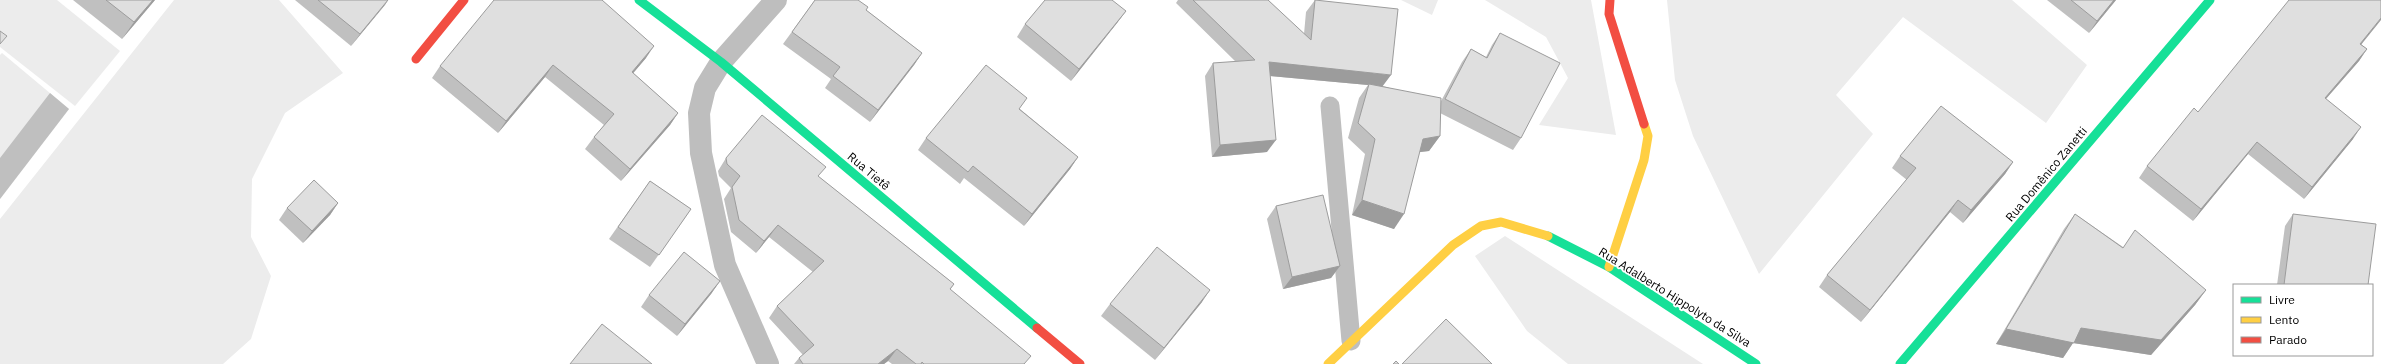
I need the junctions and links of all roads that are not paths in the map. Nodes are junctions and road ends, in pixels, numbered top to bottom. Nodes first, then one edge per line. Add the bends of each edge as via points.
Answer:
1 (464, 0) edge
2 (640, 0) edge
3 (776, 0) edge
4 (1610, 0) edge
5 (2210, 0) edge
6 (416, 59) dead end
7 (721, 62) junction
8 (1330, 106) dead end
9 (1609, 267) junction
10 (1351, 340) junction
11 (768, 364) edge
12 (1080, 364) edge
13 (1328, 364) edge
14 (1756, 364) edge
15 (1900, 364) edge

1 - 6 street
2 - 7 street, Rua Tietê
3 - 7 street
4 - 9 street via 1610,14 1648,136 1644,160
5 - 15 street, Rua Domênico Zanetti
7 - 11 street via 705,88 700,107 701,153 725,265
7 - 12 street, Rua Tietê
8 - 10 lane
9 - 10 street, Rua Adalberto Hippolyto da Silva via 1541,233 1521,226 1501,222 1481,226 1453,245
9 - 14 street, Rua Adalberto Hippolyto da Silva
10 - 13 street, Rua Adalberto Hippolyto da Silva

